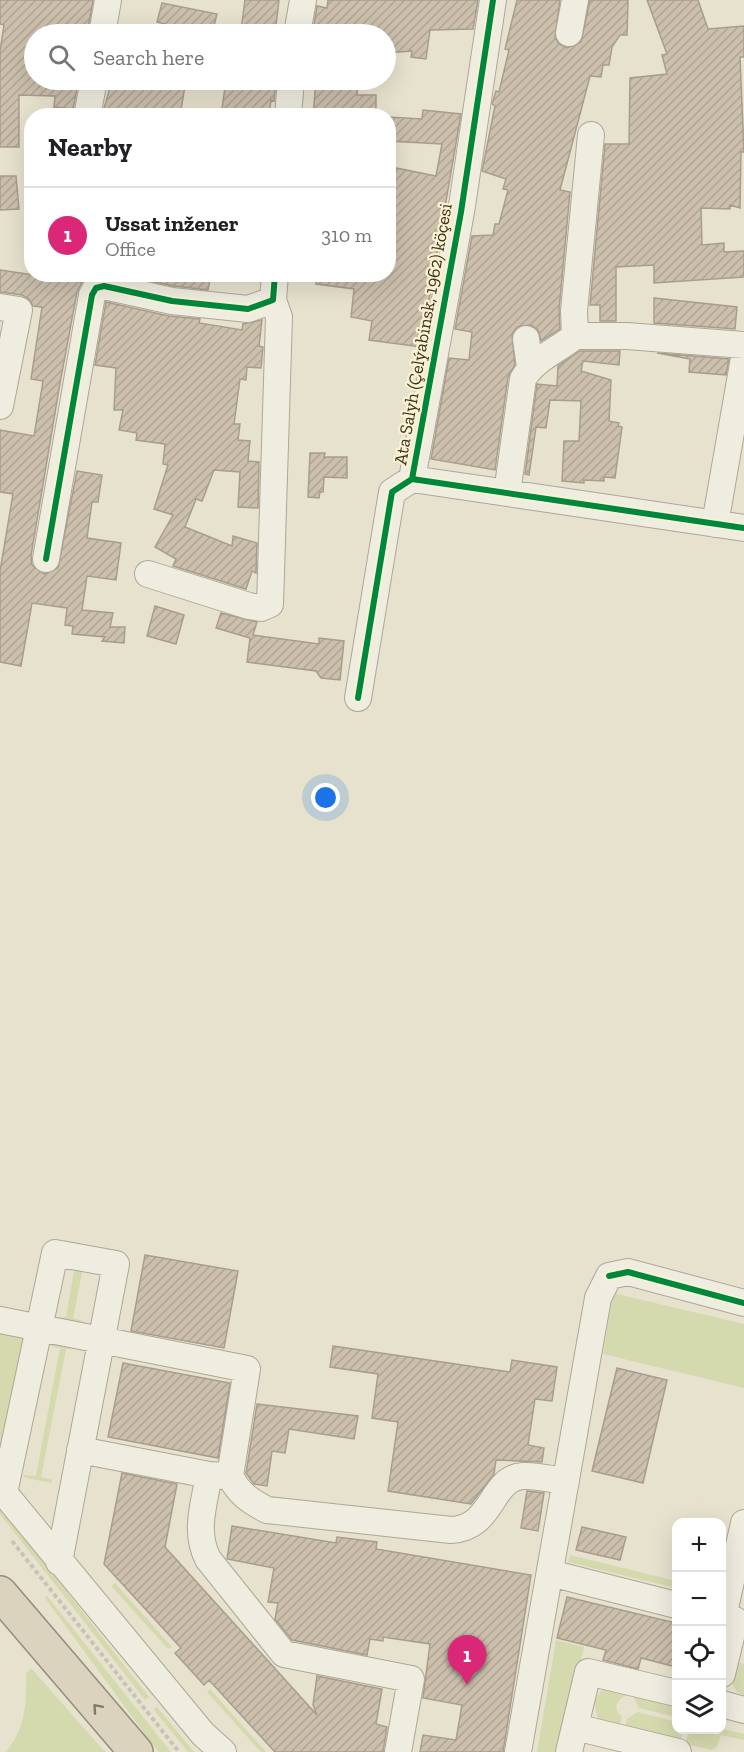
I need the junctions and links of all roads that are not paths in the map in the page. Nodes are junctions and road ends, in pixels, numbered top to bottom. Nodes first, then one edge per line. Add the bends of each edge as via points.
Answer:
1 (108, 0) edge
2 (303, 0) edge
3 (494, 0) edge
4 (575, 0) edge
5 (104, 24) edge
6 (299, 24) edge
7 (569, 33) dead end
8 (92, 90) edge
9 (290, 90) edge
10 (89, 108) edge
11 (289, 108) edge
12 (591, 135) dead end
13 (274, 282) edge
14 (273, 300) junction
15 (0, 308) edge
16 (575, 336) junction
17 (526, 339) dead end
18 (744, 345) edge
19 (744, 358) edge
20 (530, 367) junction
21 (0, 406) edge
22 (412, 479) junction
23 (507, 493) junction
24 (716, 524) junction
25 (744, 528) edge
26 (46, 558) dead end
27 (148, 574) dead end
28 (358, 698) dead end
29 (744, 1303) edge
30 (0, 1320) edge
31 (40, 1329) junction
32 (101, 1341) junction
33 (80, 1450) junction
34 (220, 1476) junction
35 (566, 1481) junction
36 (2, 1491) edge
37 (744, 1523) edge
38 (59, 1562) junction
39 (550, 1573) junction
40 (0, 1593) edge
41 (672, 1604) edge
42 (731, 1619) edge
43 (726, 1650) edge
44 (672, 1692) edge
45 (726, 1705) edge
46 (744, 1710) edge
47 (575, 1727) junction
48 (136, 1752) edge
49 (223, 1752) edge
50 (398, 1752) edge
51 (518, 1752) edge
52 (569, 1752) edge
53 (678, 1752) edge

1 - 5 street
2 - 6 street
3 - 22 street, Ata Salyh (Çelýabinsk, 1962) köçesi via 461,212
4 - 7 street
8 - 10 street
9 - 11 street
12 - 16 street
13 - 14 street
14 - 26 street via 248,309 172,301 104,286 96,288
14 - 27 street via 279,317 270,604 261,608 249,606
15 - 21 street via 19,310
16 - 18 street
16 - 20 street
17 - 20 street
19 - 24 street
20 - 23 street via 523,379
22 - 23 street
22 - 28 street, Ata Salyh (Çelýabinsk, 1962) köçesi via 392,492
23 - 24 street
24 - 25 street
29 - 35 street via 628,1272 609,1276 598,1298
30 - 31 street
31 - 32 street
31 - 32 street via 55,1252 116,1264
31 - 36 street
32 - 33 street
32 - 34 street via 247,1370
33 - 34 street
33 - 38 street
34 - 35 street via 267,1510 451,1530 464,1529 480,1518 511,1479 524,1476
34 - 50 street via 199,1533 208,1559 284,1654 411,1679
35 - 39 street
36 - 38 street
37 - 42 street
38 - 49 street via 203,1734
39 - 41 street
39 - 51 street
48 -> 40 highway
42 - 43 street
44 - 47 street via 588,1672
45 - 46 street
47 - 52 street
47 - 53 street

